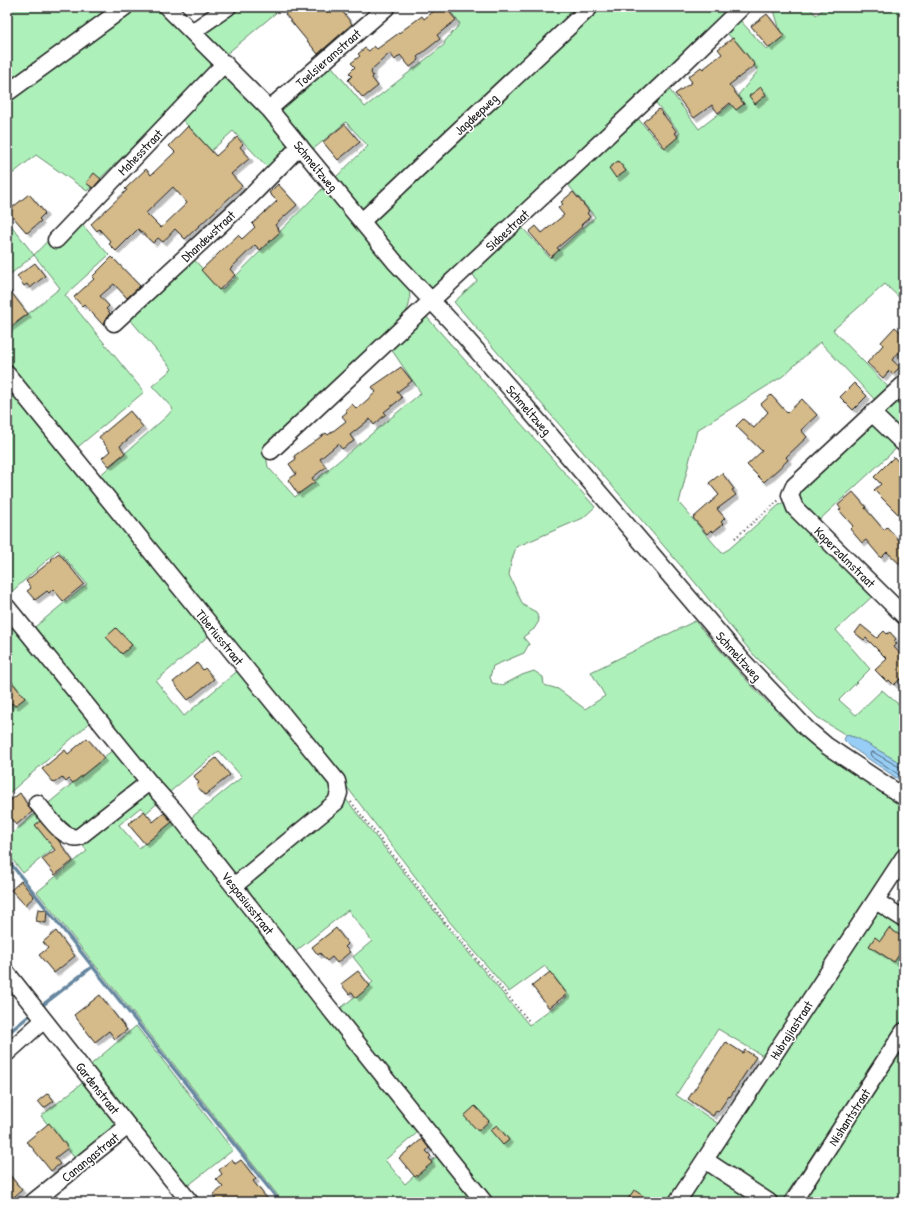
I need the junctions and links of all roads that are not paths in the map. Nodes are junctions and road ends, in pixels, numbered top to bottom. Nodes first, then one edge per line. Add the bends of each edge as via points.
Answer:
1 (125, 7) edge
2 (167, 7) edge
3 (228, 7) edge
4 (387, 7) edge
5 (590, 7) edge
6 (742, 7) edge
7 (192, 32) junction
8 (225, 64) junction
9 (7, 92) edge
10 (269, 109) junction
11 (300, 146) junction
12 (362, 221) junction
13 (56, 240) dead end
14 (431, 301) junction
15 (114, 323) dead end
16 (7, 374) edge
17 (904, 384) edge
18 (872, 413) junction
19 (904, 444) edge
20 (271, 452) dead end
21 (7, 607) edge
22 (904, 616) edge
23 (149, 782) junction
24 (904, 797) edge
25 (37, 803) dead end
26 (904, 857) edge
27 (234, 886) junction
28 (876, 901) junction
29 (904, 919) edge
30 (7, 973) edge
31 (44, 1020) junction
32 (904, 1031) edge
33 (7, 1053) edge
34 (128, 1126) junction
35 (705, 1160) junction
36 (33, 1202) edge
37 (190, 1202) edge
38 (484, 1202) edge
39 (677, 1202) edge
40 (769, 1202) edge
41 (793, 1202) edge

1 - 9 street
2 - 7 street, Schmeltzweg
3 - 7 street
4 - 10 street, Toelsieramstraat
5 - 12 street, Jagdeepweg
6 - 14 street, Sidoestraat
7 - 8 street, Schmeltzweg
8 - 10 street, Schmeltzweg
8 - 13 street, Mahesstraat
10 - 11 street, Schmeltzweg
11 - 12 street, Schmeltzweg
11 - 15 street, Dhandewstraat via 249,198
12 - 14 street, Schmeltzweg
14 - 20 street, Sidoestraat
14 - 24 street, Schmeltzweg via 517,396 742,660 802,724 827,746
16 - 27 street, Tiberiusstraat via 337,781 340,793 336,802
17 - 18 street
18 - 19 street
18 - 22 street, Koperzalmstraat via 794,486 790,495 795,508
21 - 23 street, Vespasiusstraat
23 - 25 street via 79,837 74,838 62,832
23 - 27 street, Vespasiusstraat
26 - 28 street, Hubrajiastraat
27 - 38 street, Vespasiusstraat
28 - 29 street
28 - 35 street, Hubrajiastraat
30 - 31 street, Gardenstraat
31 - 33 street
31 - 34 street, Gardenstraat
32 - 41 street, Nishantstraat
34 - 36 street, Canangastraat
34 - 37 street, Gardenstraat
35 - 39 street, Hubrajiastraat
35 - 40 street

